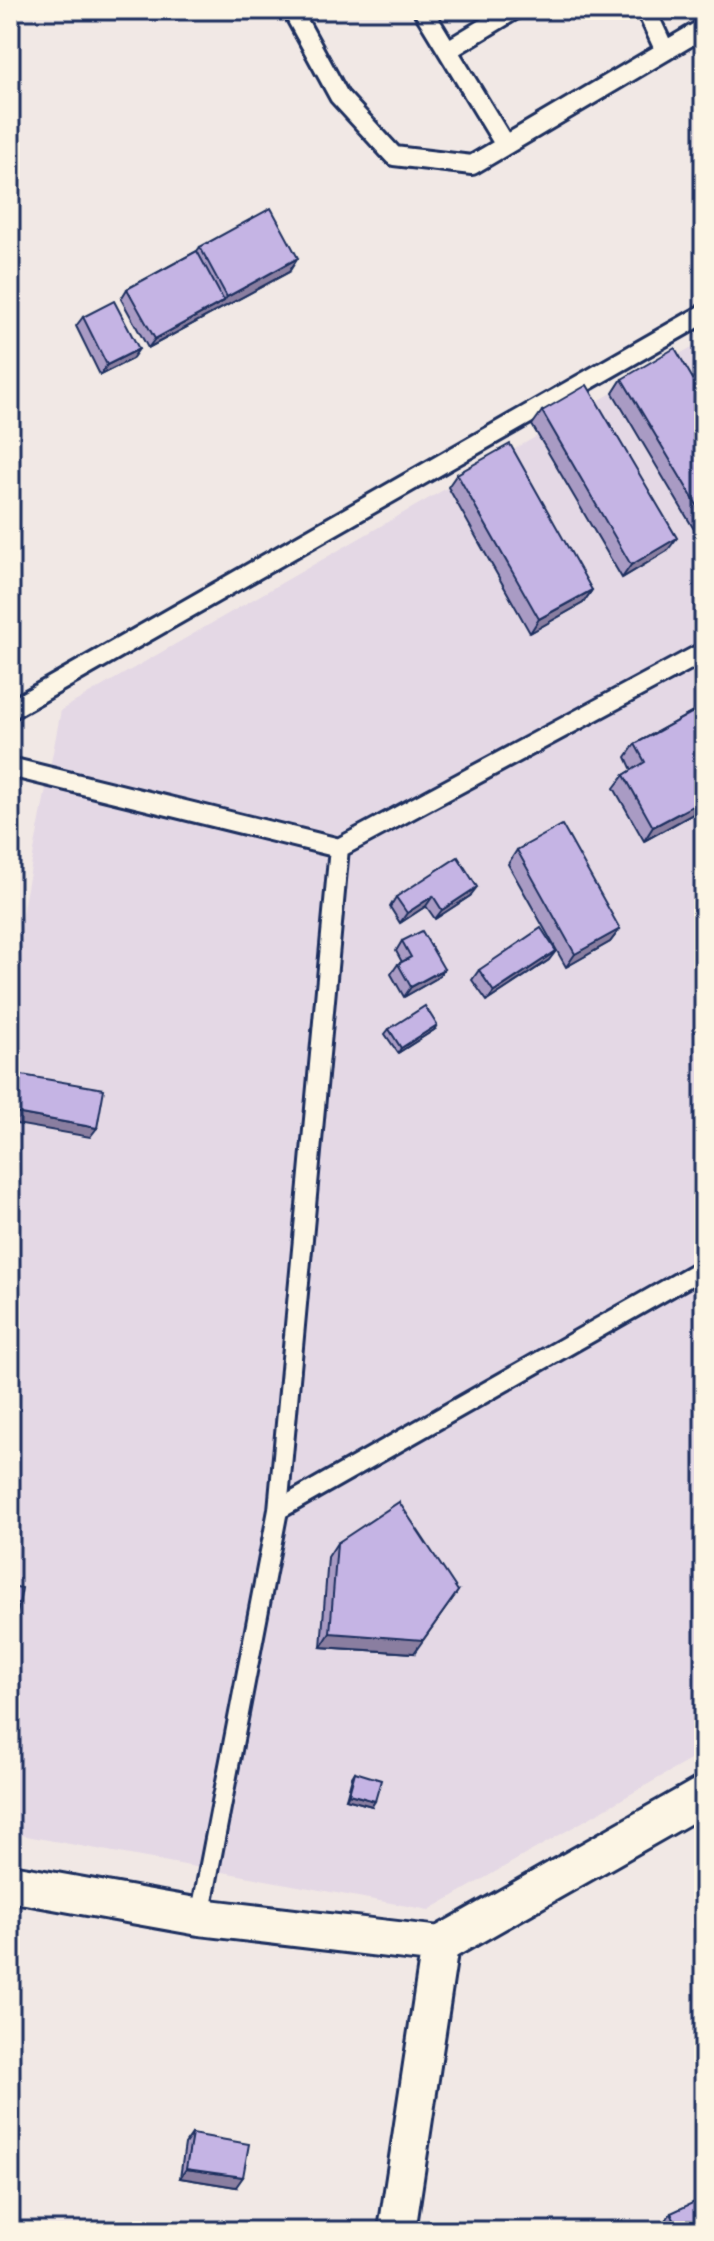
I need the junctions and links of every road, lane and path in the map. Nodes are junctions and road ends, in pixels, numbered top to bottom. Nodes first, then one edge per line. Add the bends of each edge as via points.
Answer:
1 (292, 10) edge
2 (423, 10) edge
3 (514, 10) edge
4 (646, 10) edge
5 (704, 28) edge
6 (448, 50) junction
7 (665, 51) junction
8 (505, 145) junction
9 (704, 314) edge
10 (704, 652) edge
11 (10, 710) edge
12 (10, 767) edge
13 (339, 848) junction
14 (704, 1268) edge
15 (278, 1510) junction
16 (704, 1795) edge
17 (10, 1883) edge
18 (200, 1917) junction
19 (440, 1945) junction
20 (397, 2231) edge

1 - 8 lane via 339,96 394,156 472,165
2 - 6 lane
3 - 6 lane
4 - 7 lane
5 - 7 lane
6 - 8 lane
7 - 8 lane
9 - 11 lane
10 - 13 lane
12 - 13 lane
13 - 15 lane
14 - 15 lane
15 - 18 lane
16 - 19 street
17 - 18 street
18 - 19 street
19 - 20 street

